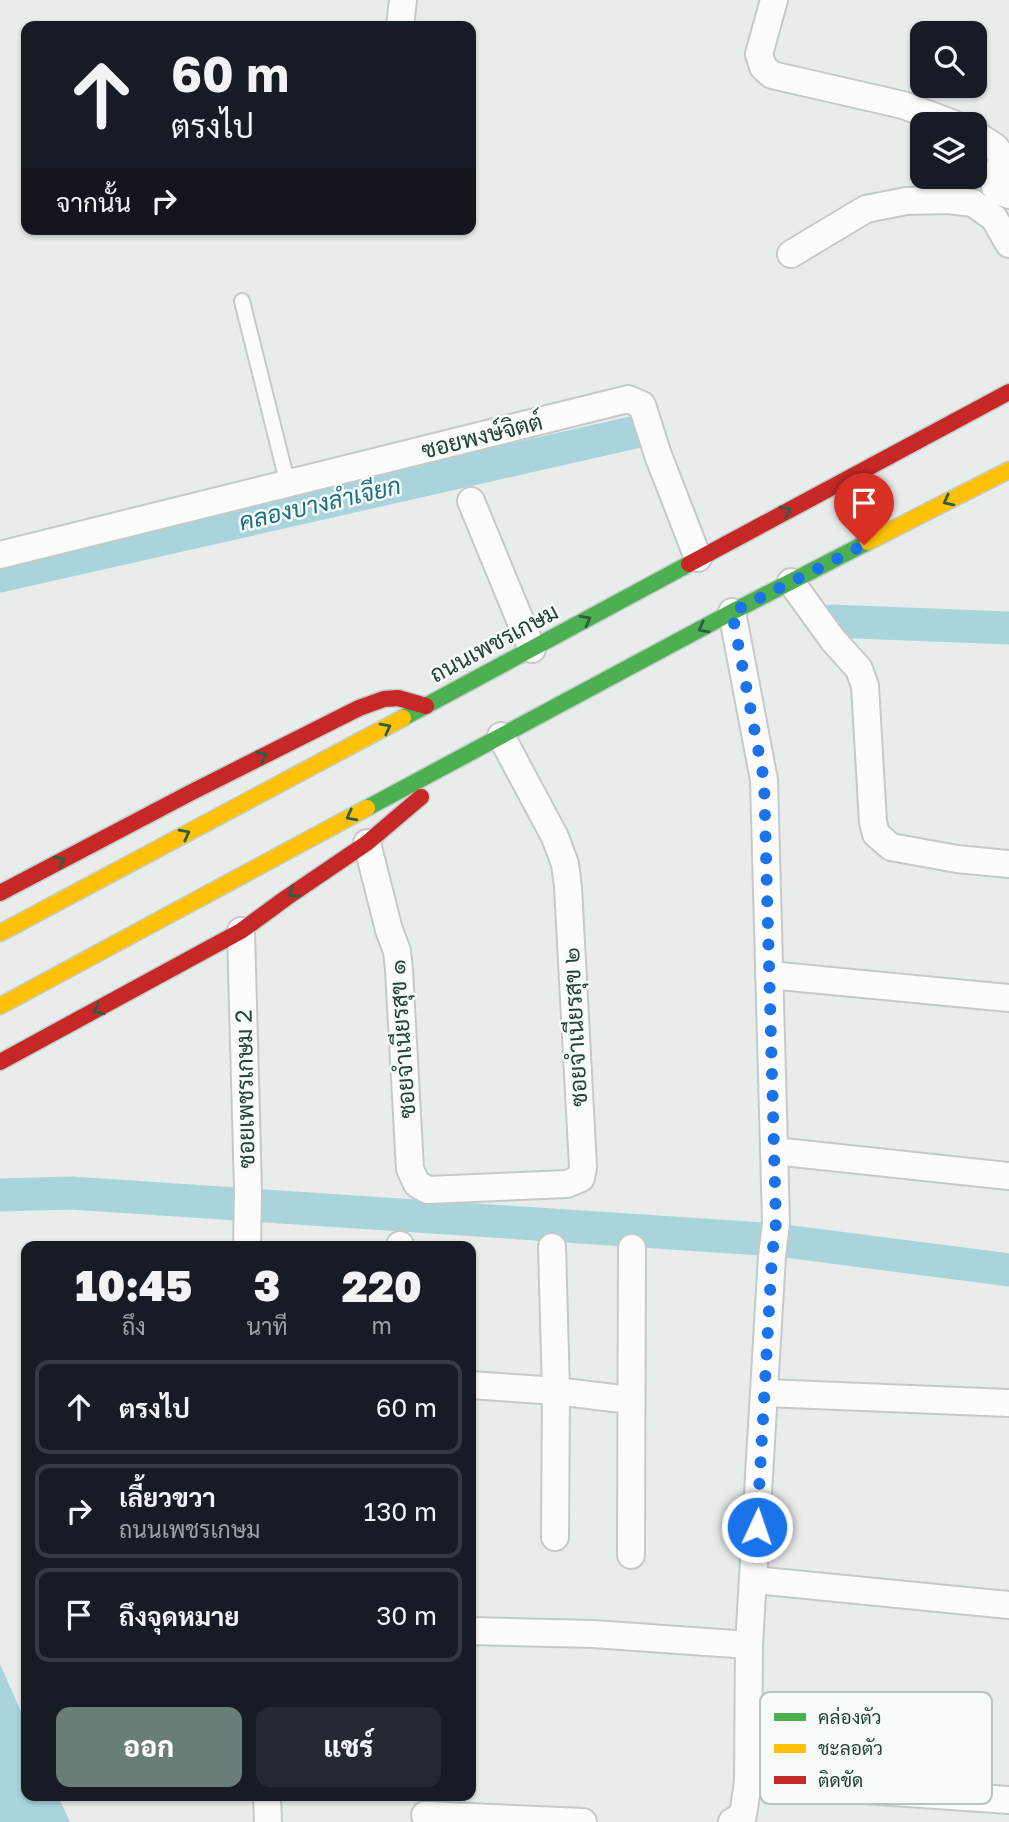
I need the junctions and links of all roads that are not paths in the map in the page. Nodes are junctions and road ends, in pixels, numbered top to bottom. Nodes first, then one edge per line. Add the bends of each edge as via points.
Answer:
1 (403, 0) edge
2 (774, 0) edge
3 (401, 21) edge
4 (922, 112) edge
5 (987, 142) edge
6 (1009, 195) edge
7 (1009, 244) edge
8 (791, 254) dead end
9 (243, 302) dead end
10 (1009, 392) edge
11 (1009, 470) edge
12 (288, 485) junction
13 (471, 502) dead end
14 (0, 555) edge
15 (698, 558) junction
16 (791, 582) junction
17 (732, 612) junction
18 (532, 649) junction
19 (426, 706) junction
20 (491, 741) junction
21 (367, 842) junction
22 (1009, 864) edge
23 (0, 893) edge
24 (241, 931) junction
25 (0, 933) edge
26 (769, 975) junction
27 (1009, 998) edge
28 (0, 1006) edge
29 (0, 1062) edge
30 (774, 1151) junction
31 (1009, 1177) edge
32 (428, 1190) joint
33 (247, 1241) edge
34 (552, 1247) dead end
35 (632, 1248) dead end
36 (476, 1385) edge
37 (556, 1391) junction
38 (765, 1393) junction
39 (630, 1400) junction
40 (1009, 1403) edge
41 (555, 1537) dead end
42 (631, 1555) dead end
43 (754, 1580) junction
44 (1009, 1605) edge
45 (476, 1631) edge
46 (749, 1645) junction
47 (748, 1782) junction
48 (760, 1783) edge
49 (267, 1801) edge
50 (425, 1815) dead end
51 (268, 1822) edge
52 (583, 1822) edge
53 (732, 1822) edge

1 - 3 street
2 - 4 street via 759,54 772,75
5 - 6 street via 1002,156 995,187
7 - 8 street via 993,218 973,203 906,201 866,209
9 - 12 lane
15 -> 10 main road, ถนนเพชรเกษม
11 -> 16 main road
12 - 14 street, ซอยพงษ์จิตต์
12 - 15 street, ซอยพงษ์จิตต์ via 628,399 642,405
13 - 18 street
18 -> 15 main road, ถนนเพชรเกษม
16 - 17 main road
16 - 22 street via 859,669 865,686 876,834 891,847
17 -> 20 main road
17 - 26 street via 764,780
18 - 19 main road, ถนนเพชรเกษม
23 -> 19 main road via 359,708 398,698
25 -> 19 main road, ถนนเพชรเกษม
20 - 21 main road
20 -> 28 main road
20 - 32 street, ซอยจำเนียรสุข ๒ via 555,838 565,864 583,1167 581,1178 567,1184
21 -> 24 main road
21 - 32 street, ซอยจำเนียรสุข ๑ via 398,961 410,1169 417,1184
24 -> 29 main road
24 - 33 street, ซอยเพชรเกษม 2
26 - 27 street
26 - 30 street
30 - 31 street
30 - 38 street via 776,1223
34 - 37 street
35 - 39 street
36 - 37 street
37 - 39 street
37 - 41 street
38 - 40 street
38 - 43 street
39 - 42 street
43 - 44 street
43 - 46 street
45 - 46 street
46 - 47 street
47 - 48 street
47 - 53 street via 743,1815
49 - 51 street
50 - 52 street

